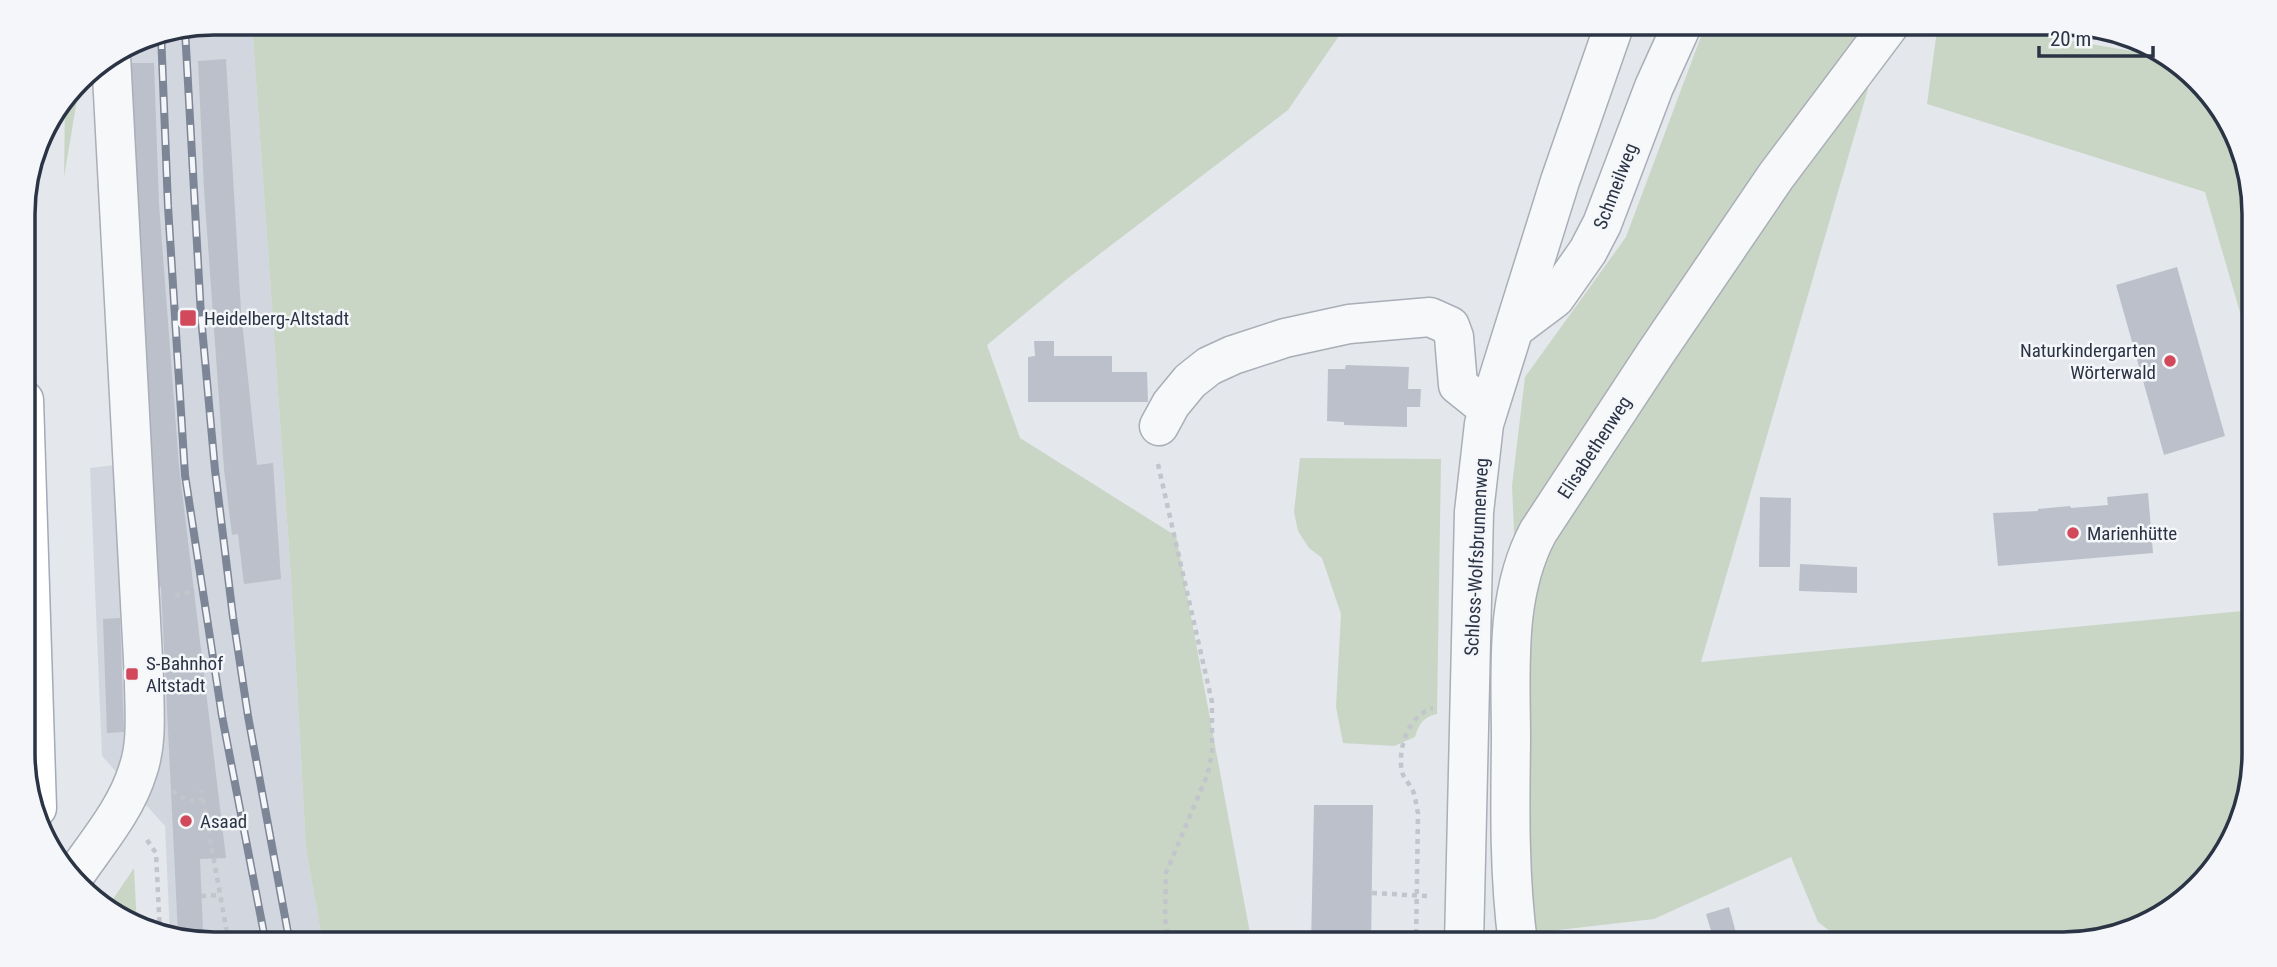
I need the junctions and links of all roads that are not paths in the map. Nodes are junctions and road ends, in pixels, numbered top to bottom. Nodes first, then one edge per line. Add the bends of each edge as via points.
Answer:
1 (1611, 35) edge
2 (1678, 35) edge
3 (1882, 35) edge
4 (112, 67) edge
5 (1515, 328) junction
6 (1488, 409) junction
7 (1159, 426) road end
8 (79, 869) edge
9 (1464, 932) edge
10 (1517, 932) edge

1 - 5 street, Schloss-Wolfsbrunnenweg
2 - 5 street, Schmeilweg via 1588,251 1555,298
3 - 10 street, Elisabethenweg via 1724,252 1538,532 1523,565 1512,626 1511,673 1511,880
4 - 8 street via 144,738 139,770 124,804
5 - 6 street, Schloss-Wolfsbrunnenweg
6 - 7 street via 1458,385 1450,326 1430,317 1349,324 1233,355 1190,381
6 - 9 street, Schloss-Wolfsbrunnenweg via 1474,512

